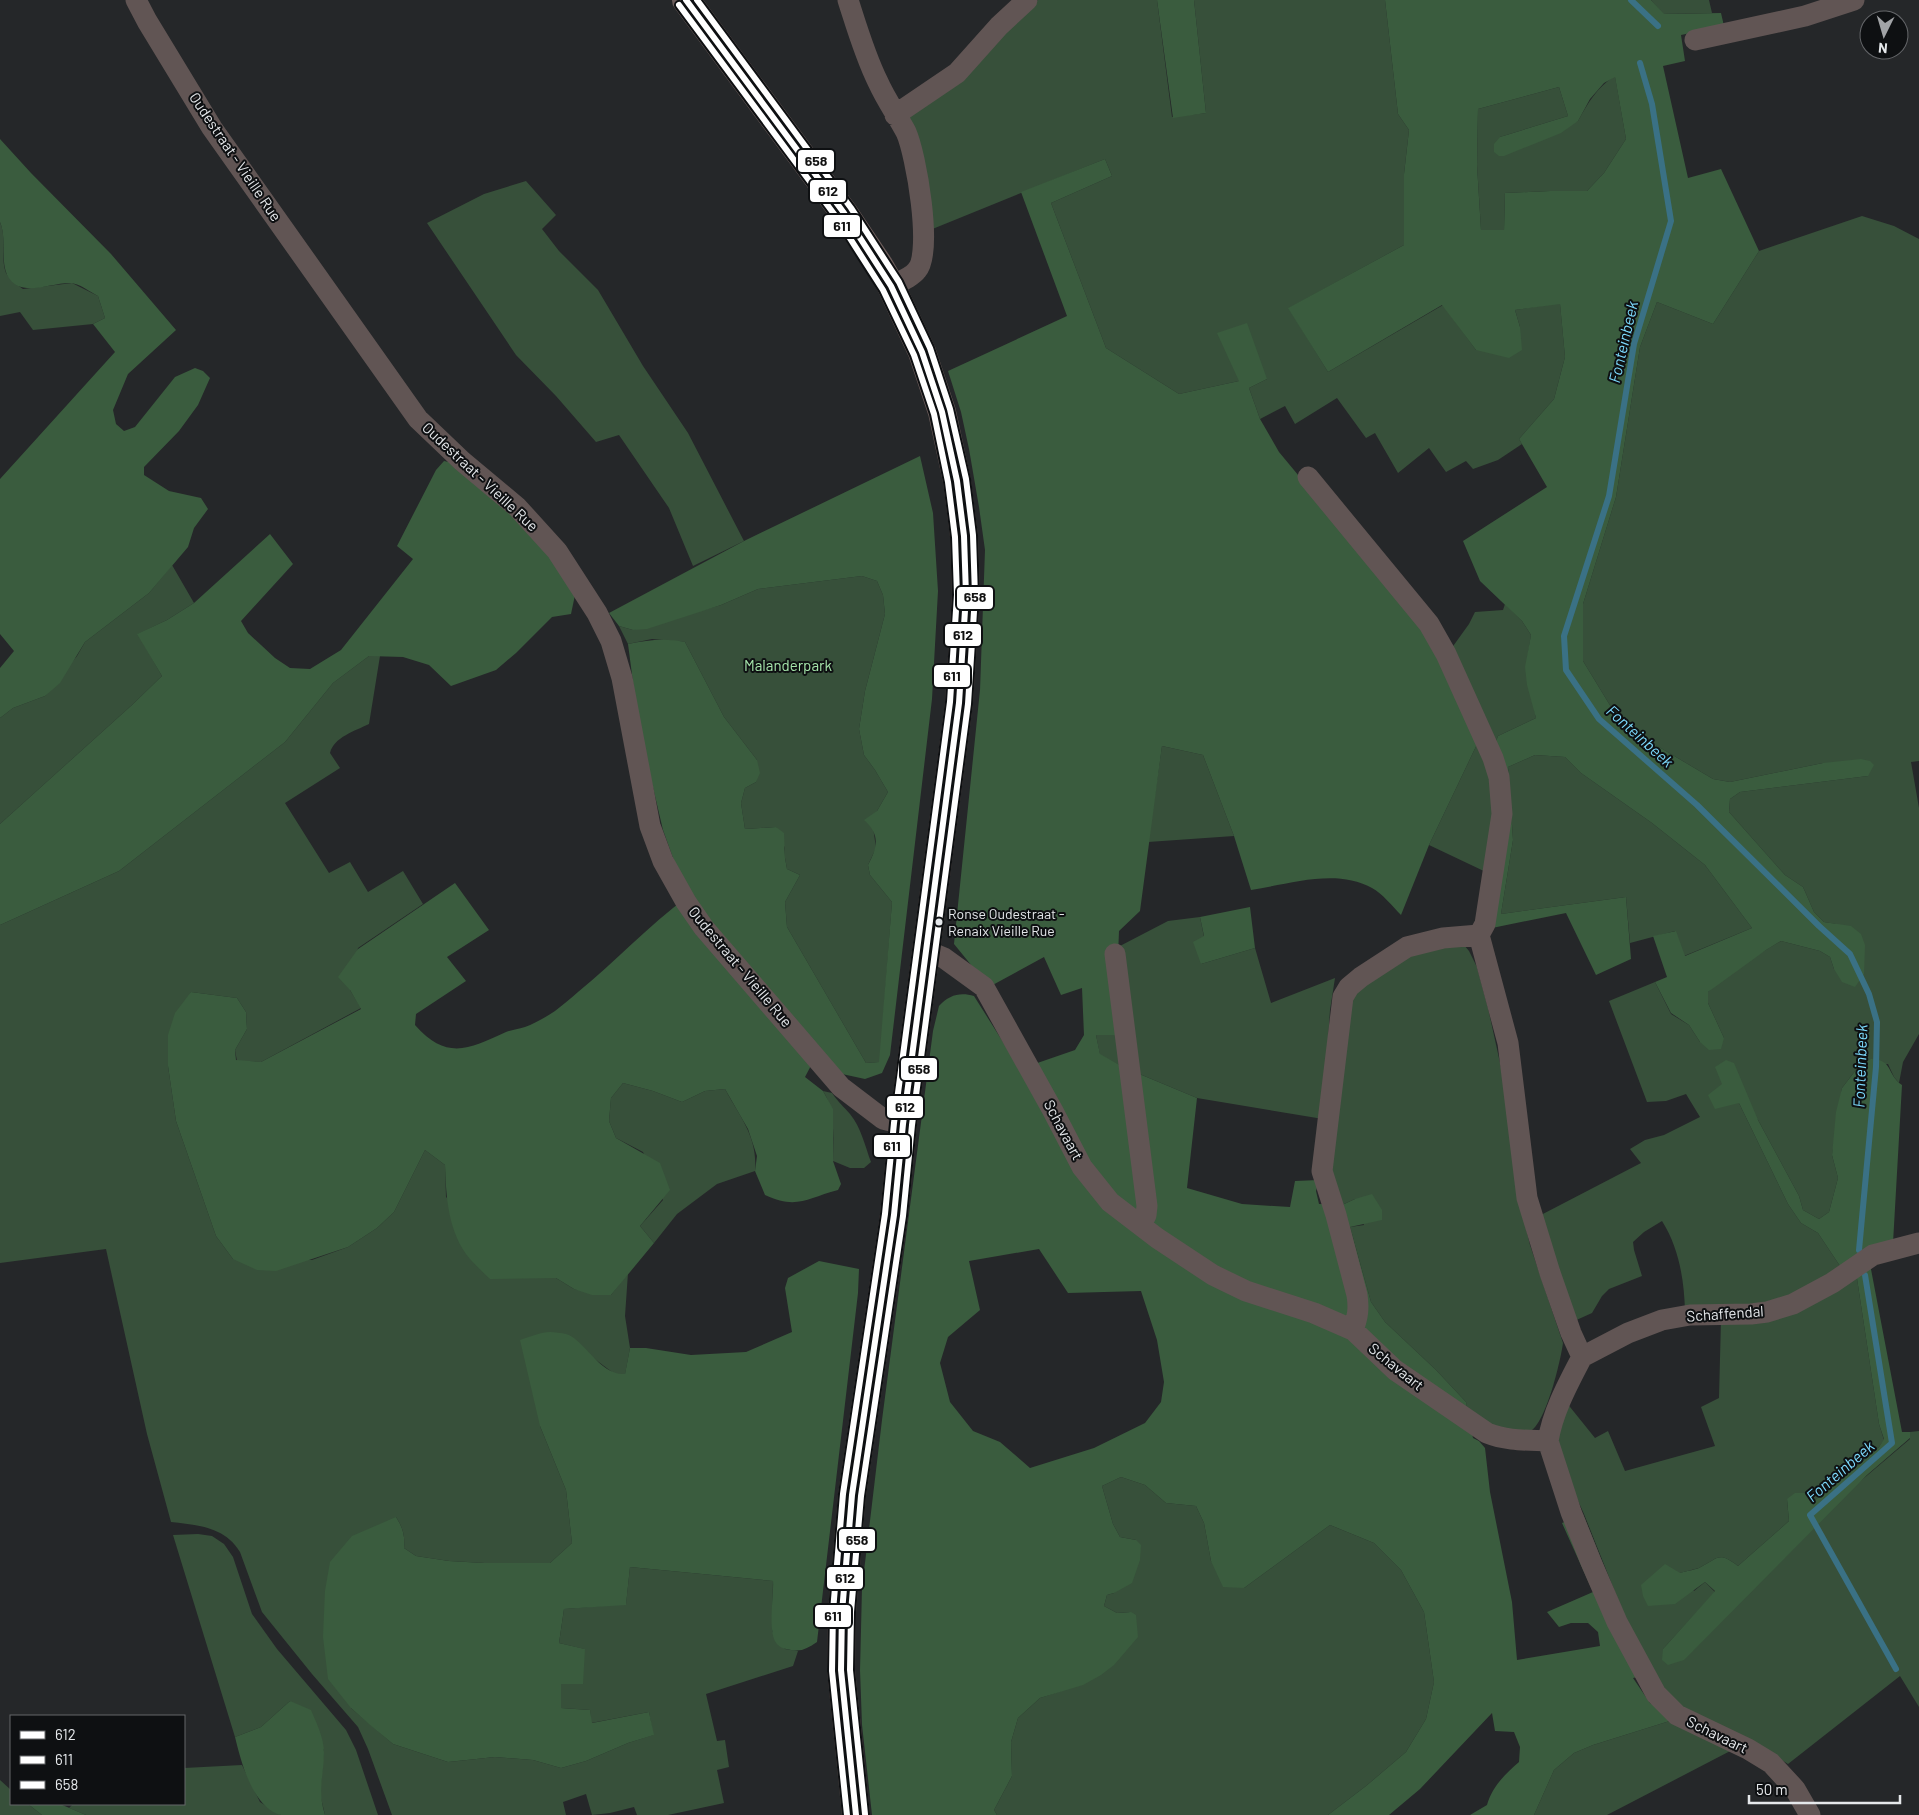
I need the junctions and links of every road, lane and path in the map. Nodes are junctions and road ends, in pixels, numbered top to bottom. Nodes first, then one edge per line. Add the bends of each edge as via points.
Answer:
1 (136, 0) edge
2 (686, 0) edge
3 (848, 0) edge
4 (1027, 0) edge
5 (1854, 0) edge
6 (1695, 40) dead end
7 (895, 114) junction
8 (891, 286) junction
9 (1308, 477) dead end
10 (1478, 935) junction
11 (927, 951) junction
12 (1114, 954) dead end
13 (903, 1124) junction
14 (1141, 1225) junction
15 (1919, 1243) edge
16 (1353, 1330) junction
17 (1582, 1357) junction
18 (1548, 1441) junction
19 (856, 1815) edge
20 (1810, 1815) edge

1 - 13 street, Oudestraat - Vieille Rue via 212,128 418,419 517,507 557,551 597,612 611,641 622,678 650,826 663,861 686,902 704,928 841,1087 883,1119
2 - 8 main road via 844,213
3 - 7 street via 867,57
4 - 7 street via 957,74
5 - 6 street via 1805,16
7 - 8 street via 906,133 918,176 924,249 918,270
8 - 11 main road via 922,352 942,412 957,481 964,536 966,595 959,703
9 - 10 street via 1429,624 1493,758 1499,777 1501,823 1485,924
10 - 16 street via 1443,938 1407,947 1361,977 1343,997 1322,1171 1357,1295 1358,1318
10 - 17 street via 1508,1043 1527,1198 1571,1333
11 - 13 main road
11 - 14 street, Schavaart via 944,958 984,987 1082,1167 1110,1202
12 - 14 street via 1147,1206
13 - 19 main road via 894,1215 852,1494 842,1612 841,1670
14 - 16 street, Schavaart via 1212,1275 1246,1291 1314,1312
15 - 17 street, Schaffendal via 1872,1255 1832,1283 1793,1304 1768,1312 1690,1315 1662,1320
16 - 18 street, Schavaart via 1395,1370 1487,1432 1510,1440
17 - 18 street via 1563,1395
18 - 20 street, Schavaart via 1591,1562 1617,1622 1656,1694 1677,1715 1771,1763 1795,1789

